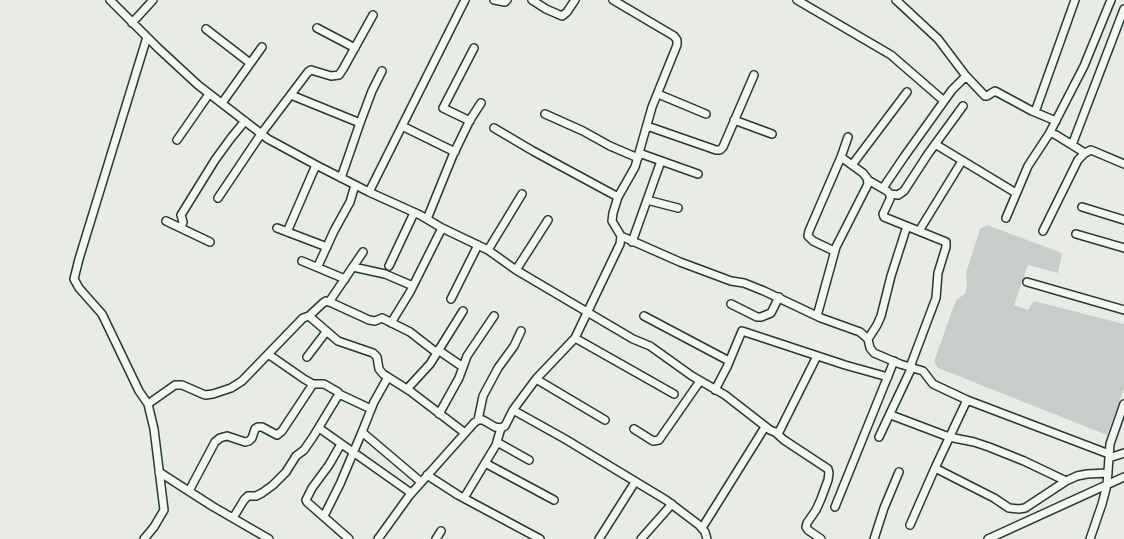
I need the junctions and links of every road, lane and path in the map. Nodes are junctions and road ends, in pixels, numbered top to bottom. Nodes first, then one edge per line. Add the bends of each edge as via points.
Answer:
1 (110, 0) edge
2 (154, 0) edge
3 (465, 0) edge
4 (494, 0) edge
5 (507, 0) edge
6 (532, 0) edge
7 (575, 0) edge
8 (613, 0) edge
9 (798, 0) edge
10 (896, 0) edge
11 (1074, 0) edge
12 (1112, 0) edge
13 (1124, 9) edge
14 (373, 15) dead end
15 (132, 22) junction
16 (317, 28) dead end
17 (206, 29) dead end
18 (147, 37) junction
19 (262, 47) dead end
20 (355, 48) junction
21 (474, 48) dead end
22 (250, 63) junction
23 (382, 71) dead end
24 (754, 75) dead end
25 (966, 76) junction
26 (907, 92) dead end
27 (209, 94) junction
28 (658, 94) junction
29 (291, 95) junction
30 (944, 101) junction
31 (222, 103) junction
32 (481, 103) dead end
33 (963, 106) dead end
34 (1035, 112) junction
35 (545, 114) dead end
36 (706, 114) dead end
37 (734, 120) junction
38 (245, 121) junction
39 (470, 121) junction
40 (1056, 121) junction
41 (360, 123) junction
42 (402, 126) junction
43 (647, 126) junction
44 (494, 128) dead end
45 (261, 134) junction
46 (772, 134) dead end
47 (1049, 134) junction
48 (848, 138) dead end
49 (177, 140) dead end
50 (935, 144) junction
51 (1072, 145) junction
52 (455, 152) junction
53 (1085, 153) junction
54 (638, 155) junction
55 (841, 157) junction
56 (661, 161) junction
57 (962, 161) junction
58 (1124, 164) edge
59 (316, 165) junction
60 (852, 165) junction
61 (698, 174) dead end
62 (341, 178) junction
63 (868, 180) junction
64 (355, 185) junction
65 (883, 188) junction
66 (369, 192) junction
67 (1016, 193) junction
68 (522, 194) dead end
69 (890, 194) junction
70 (618, 197) junction
71 (218, 198) dead end
72 (647, 200) junction
73 (1082, 207) dead end
74 (678, 208) dead end
75 (414, 213) junction
76 (1006, 218) dead end
77 (427, 219) junction
78 (548, 220) dead end
79 (1124, 220) edge
80 (166, 221) dead end
81 (907, 226) junction
82 (181, 228) junction
83 (277, 228) dead end
84 (442, 228) junction
85 (919, 231) junction
86 (1043, 231) dead end
87 (288, 232) junction
88 (1076, 234) dead end
89 (621, 236) junction
90 (210, 242) dead end
91 (632, 242) junction
92 (478, 245) junction
93 (327, 247) junction
94 (1124, 248) edge
95 (488, 250) junction
96 (834, 251) junction
97 (364, 252) dead end
98 (302, 261) dead end
99 (318, 266) junction
100 (389, 266) dead end
101 (353, 267) junction
102 (516, 270) junction
103 (345, 279) junction
104 (1028, 282) dead end
105 (413, 286) junction
106 (779, 297) junction
107 (451, 299) dead end
108 (329, 302) junction
109 (731, 304) dead end
110 (1124, 310) edge
111 (463, 311) dead end
112 (588, 312) junction
113 (309, 316) junction
114 (494, 316) dead end
115 (644, 316) dead end
116 (817, 316) junction
117 (392, 323) junction
118 (521, 331) dead end
119 (326, 332) junction
120 (575, 338) junction
121 (868, 339) junction
122 (438, 352) junction
123 (268, 354) junction
124 (817, 356) junction
125 (308, 357) dead end
126 (729, 361) junction
127 (894, 361) junction
128 (463, 367) junction
129 (911, 367) junction
130 (388, 377) junction
131 (888, 378) junction
132 (536, 379) junction
133 (700, 381) junction
134 (313, 384) junction
135 (407, 389) junction
136 (715, 390) junction
137 (339, 394) junction
138 (674, 394) dead end
139 (967, 400) junction
140 (148, 404) junction
141 (1124, 404) edge
142 (371, 409) junction
143 (513, 410) junction
144 (439, 414) junction
145 (891, 415) junction
146 (478, 420) junction
147 (604, 420) dead end
148 (765, 426) junction
149 (319, 428) junction
150 (501, 428) junction
151 (634, 429) dead end
152 (362, 432) junction
153 (775, 432) junction
154 (465, 433) junction
155 (879, 437) dead end
156 (950, 437) junction
157 (497, 442) junction
158 (341, 444) junction
159 (352, 452) junction
160 (1124, 453) edge
161 (1109, 456) junction
162 (529, 460) dead end
163 (484, 463) junction
164 (935, 468) junction
165 (159, 472) junction
166 (899, 472) dead end
167 (1108, 473) junction
168 (427, 475) junction
169 (1124, 477) edge
170 (1066, 481) junction
171 (421, 482) junction
172 (635, 482) junction
173 (1107, 485) junction
174 (189, 491) junction
175 (411, 493) junction
176 (464, 498) junction
177 (554, 500) dead end
178 (672, 504) junction
179 (835, 506) dead end
180 (324, 516) junction
181 (232, 518) junction
182 (910, 525) dead end
183 (702, 528) junction
184 (441, 531) dead end
185 (144, 539) edge
186 (269, 539) edge
187 (349, 539) edge
188 (378, 539) edge
189 (436, 539) edge
190 (540, 539) edge
191 (599, 539) edge
192 (641, 539) edge
193 (707, 539) edge
194 (821, 539) edge
195 (874, 539) edge
196 (988, 539) edge
197 (1090, 539) edge

1 - 15 street
2 - 15 street
3 - 42 street
4 - 5 street
6 - 7 street via 562,16
8 - 28 street via 677,40
9 - 30 street via 891,55
10 - 25 street via 938,39
11 - 34 street
12 - 40 street via 1084,66
13 - 51 street
14 - 20 street
15 - 18 street
16 - 20 street
17 - 22 street
18 - 27 street
18 - 140 street via 74,279 102,314 139,391
19 - 22 street
20 - 29 street via 339,75 331,76 311,70
21 - 39 street via 443,108
22 - 31 street
23 - 41 street
24 - 37 street
25 - 30 street
25 - 34 street via 986,96 995,91
26 - 60 street
27 - 31 street
27 - 49 street
28 - 36 street
28 - 43 street
29 - 41 street
29 - 45 street
30 - 65 street
31 - 38 street
32 - 39 street
33 - 50 street
34 - 40 street
35 - 54 street via 610,146
37 - 43 street via 720,150
37 - 46 street
38 - 45 street
38 - 82 street via 215,160 181,215
39 - 52 street
40 - 47 street
41 - 62 street
42 - 52 street
42 - 66 street
43 - 54 street
44 - 70 street
45 - 59 street
45 - 71 street
47 - 51 street via 1054,134
47 - 67 street via 1028,166
48 - 55 street
50 - 57 street
50 - 69 street via 904,191 898,195
51 - 53 street
52 - 77 street
53 - 58 street via 1091,150
53 - 86 street via 1078,160
54 - 56 street
54 - 70 street via 635,167
55 - 60 street
55 - 96 street via 808,236
56 - 61 street
56 - 72 street
57 - 67 street
57 - 85 street
59 - 62 street
59 - 87 street
60 - 63 street
62 - 64 street
63 - 65 street
63 - 96 street
64 - 66 street
64 - 93 street via 348,207
65 - 69 street
66 - 75 street
67 - 76 street
68 - 95 street
69 - 81 street via 882,214
70 - 89 street via 612,221
72 - 74 street
72 - 91 street
73 - 79 street
75 - 77 street
75 - 100 street
77 - 84 street
78 - 102 street
80 - 82 street
81 - 85 street
81 - 121 street via 881,316
82 - 90 street
83 - 87 street
84 - 92 street
84 - 105 street
85 - 129 street via 946,242 946,247 939,269 936,298
87 - 93 street
88 - 94 street
89 - 91 street
89 - 112 street via 620,244
91 - 106 street via 706,272
92 - 95 street
92 - 107 street
93 - 99 street
95 - 102 street
96 - 116 street
97 - 101 street
98 - 99 street
99 - 103 street
101 - 103 street
101 - 105 street via 385,274
102 - 112 street
103 - 108 street
104 - 110 street
105 - 117 street
106 - 109 street via 771,313 761,317
106 - 116 street
108 - 113 street via 323,303
108 - 117 street via 369,320 382,318
111 - 122 street
112 - 120 street
112 - 133 street via 633,339 650,346
113 - 119 street
113 - 123 street via 303,318
114 - 128 street via 467,356
115 - 126 street
116 - 121 street via 860,332
117 - 122 street
118 - 146 street via 483,396
119 - 125 street
119 - 130 street via 338,341 373,353 377,356 379,369
120 - 132 street
120 - 138 street
121 - 127 street via 871,351
122 - 128 street
122 - 135 street
123 - 134 street
123 - 140 street via 242,381 231,388 205,394 182,385 175,385
124 - 126 street via 742,331
124 - 131 street
124 - 153 street via 779,432
126 - 136 street
127 - 129 street
127 - 131 street
128 - 144 street
129 - 139 street via 923,371 933,384
129 - 145 street
130 - 135 street
130 - 142 street
131 - 179 street
132 - 143 street
132 - 147 street
133 - 136 street
133 - 151 street via 659,440 653,441
134 - 137 street via 324,384
134 - 174 street via 277,435 262,427 255,429 249,441 228,436 215,442
135 - 144 street
136 - 148 street
137 - 142 street
137 - 149 street
139 - 156 street
139 - 161 street
140 - 165 street
141 - 161 street via 1110,444
142 - 152 street
143 - 150 street via 505,426
143 - 172 street
144 - 154 street
145 - 155 street
145 - 156 street
146 - 150 street
146 - 154 street
148 - 153 street
148 - 183 street
149 - 158 street
149 - 181 street via 280,478 262,493 248,496
150 - 157 street
152 - 159 street
152 - 171 street
153 - 194 street via 828,469 828,480 821,499 806,527
154 - 168 street
156 - 164 street
156 - 170 street via 974,442 1024,461
157 - 162 street
157 - 163 street
158 - 159 street
158 - 180 street via 307,496 307,502
159 - 175 street
159 - 180 street
160 - 161 street
161 - 167 street
163 - 176 street
163 - 177 street
164 - 170 street via 1013,509 1025,508
164 - 182 street
165 - 174 street
165 - 185 street via 164,510
166 - 195 street
167 - 170 street via 1087,474
167 - 173 street
168 - 171 street
168 - 176 street
169 - 173 street
171 - 175 street
172 - 178 street
172 - 191 street
173 - 196 street
173 - 197 street
174 - 181 street
175 - 188 street
176 - 190 street
178 - 183 street
178 - 192 street
180 - 187 street
181 - 186 street
183 - 193 street
184 - 189 street

